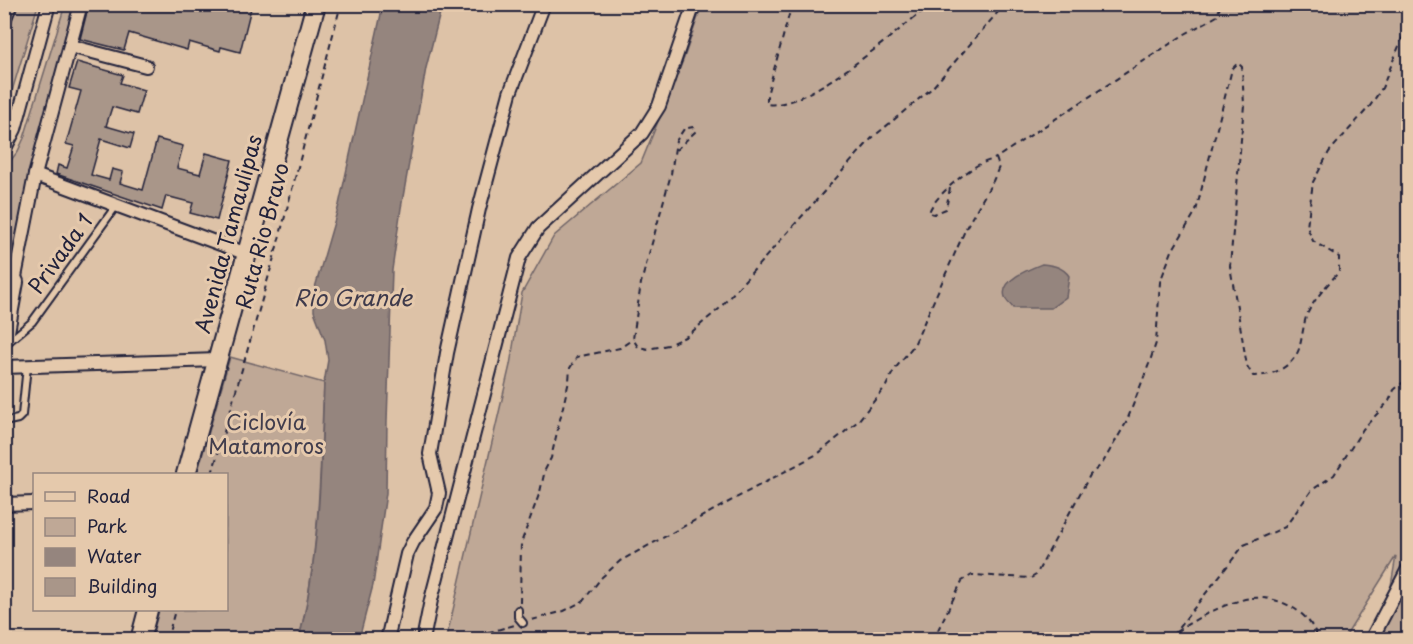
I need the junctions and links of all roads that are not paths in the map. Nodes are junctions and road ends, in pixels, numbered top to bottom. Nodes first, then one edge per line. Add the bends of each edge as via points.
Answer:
1 (14, 4) edge
2 (49, 4) edge
3 (81, 4) edge
4 (316, 4) edge
5 (544, 4) edge
6 (694, 4) edge
7 (4, 28) edge
8 (70, 46) junction
9 (146, 66) dead end
10 (4, 115) edge
11 (18, 119) junction
12 (4, 150) edge
13 (35, 175) junction
14 (116, 205) junction
15 (247, 254) junction
16 (4, 265) edge
17 (14, 282) junction
18 (4, 337) edge
19 (4, 345) edge
20 (218, 360) junction
21 (27, 366) junction
22 (4, 367) edge
23 (4, 422) edge
24 (186, 473) edge
25 (33, 503) edge
26 (4, 504) edge
27 (1408, 569) edge
28 (518, 610) road end
29 (147, 611) edge
30 (523, 623) road end
31 (140, 639) edge
32 (387, 639) edge
33 (423, 639) edge
34 (1371, 639) edge

1 - 7 lane
2 - 11 street
3 - 8 street
4 - 15 street, Avenida Tamaulipas
5 - 32 street via 510,93 447,353 430,454 439,493 436,508 407,554
6 - 33 street via 659,106 642,133 538,228 519,258
8 - 9 street
8 - 13 street
10 - 11 lane
11 - 12 street
13 - 14 street
13 - 17 street
14 - 15 street
14 - 19 lane, Privada 1 via 32,322
15 - 20 street, Avenida Tamaulipas
16 - 17 street
17 - 18 street
20 - 21 street
20 - 24 street, Avenida Tamaulipas
21 - 22 street
21 - 23 lane via 22,415
25 - 26 street
27 - 34 street
28 - 30 lane
29 - 31 street

